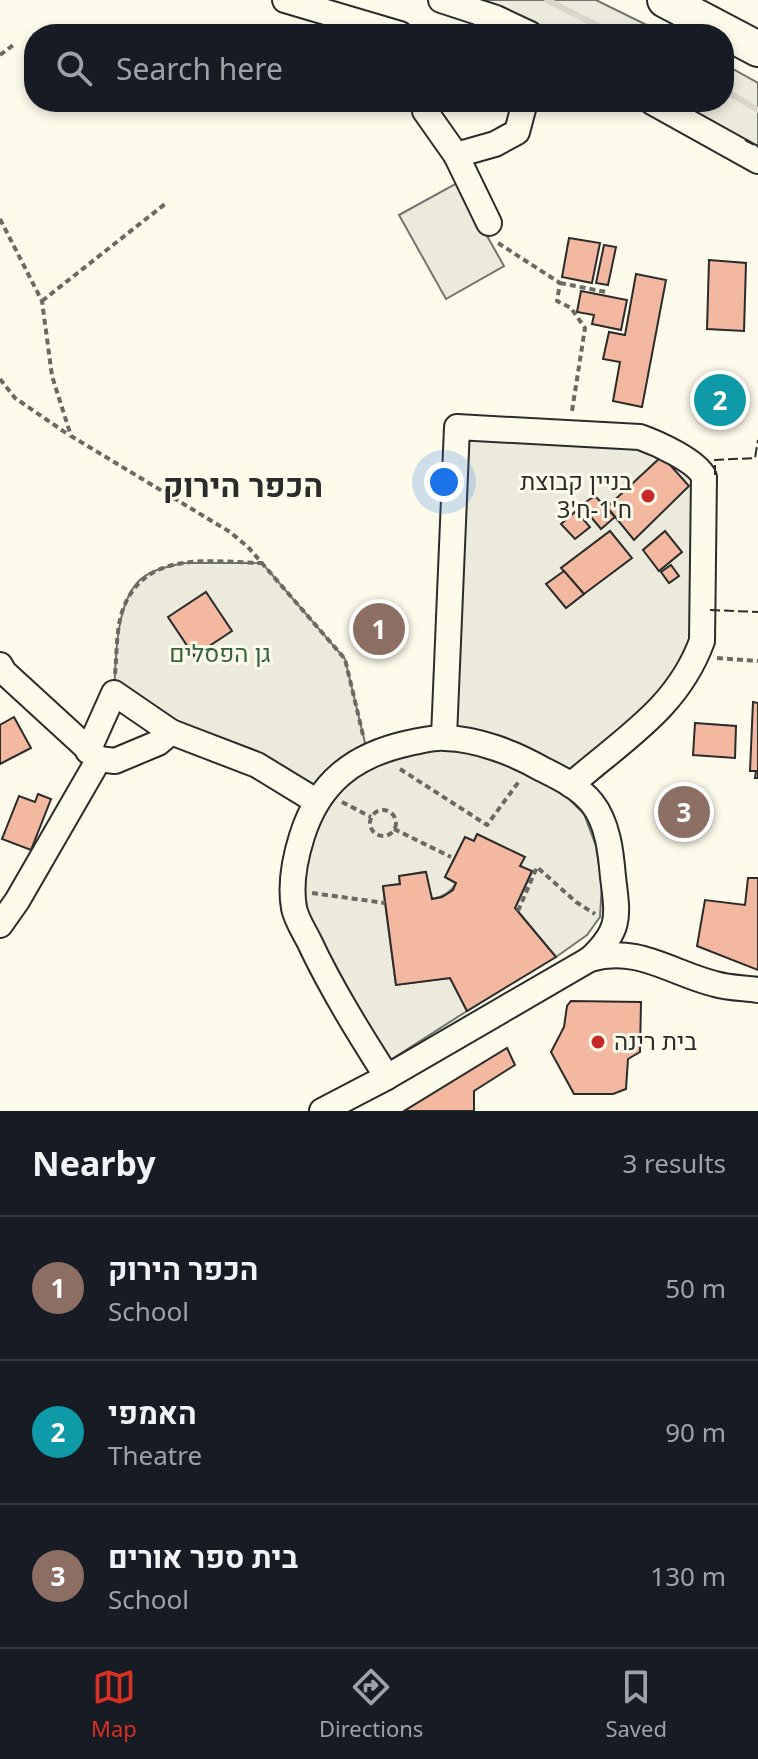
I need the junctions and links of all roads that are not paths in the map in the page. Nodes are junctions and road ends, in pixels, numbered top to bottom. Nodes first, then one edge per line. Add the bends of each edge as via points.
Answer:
1 (285, 0) edge
2 (441, 0) edge
3 (665, 0) edge
4 (366, 24) edge
5 (508, 24) edge
6 (711, 24) edge
7 (734, 36) edge
8 (758, 49) edge
9 (426, 112) edge
10 (522, 112) edge
11 (670, 112) edge
12 (456, 155) junction
13 (758, 161) edge
14 (489, 223) road end
15 (0, 665) edge
16 (171, 732) junction
17 (444, 737) junction
18 (94, 755) junction
19 (571, 785) junction
20 (319, 796) junction
21 (0, 925) edge
22 (590, 959) junction
23 (758, 990) edge
24 (387, 1077) junction
25 (322, 1111) edge

1 - 4 street
2 - 5 street
3 - 6 highway
7 - 8 highway
9 - 12 street
10 - 12 street via 517,132
11 - 13 street
12 - 14 street
15 - 18 street
16 - 18 street via 115,761
16 - 18 street via 114,693
16 - 20 street
17 - 19 street via 515,755
17 - 19 street via 457,427 640,437 667,447 694,463 704,477 703,627 696,656 669,700
17 - 20 street via 365,756
18 - 21 street
19 - 22 street via 593,804 607,836 616,902 607,942
20 - 24 street via 298,849 294,910
22 - 23 street via 609,953 647,959 715,984
22 - 24 street
24 - 25 street

